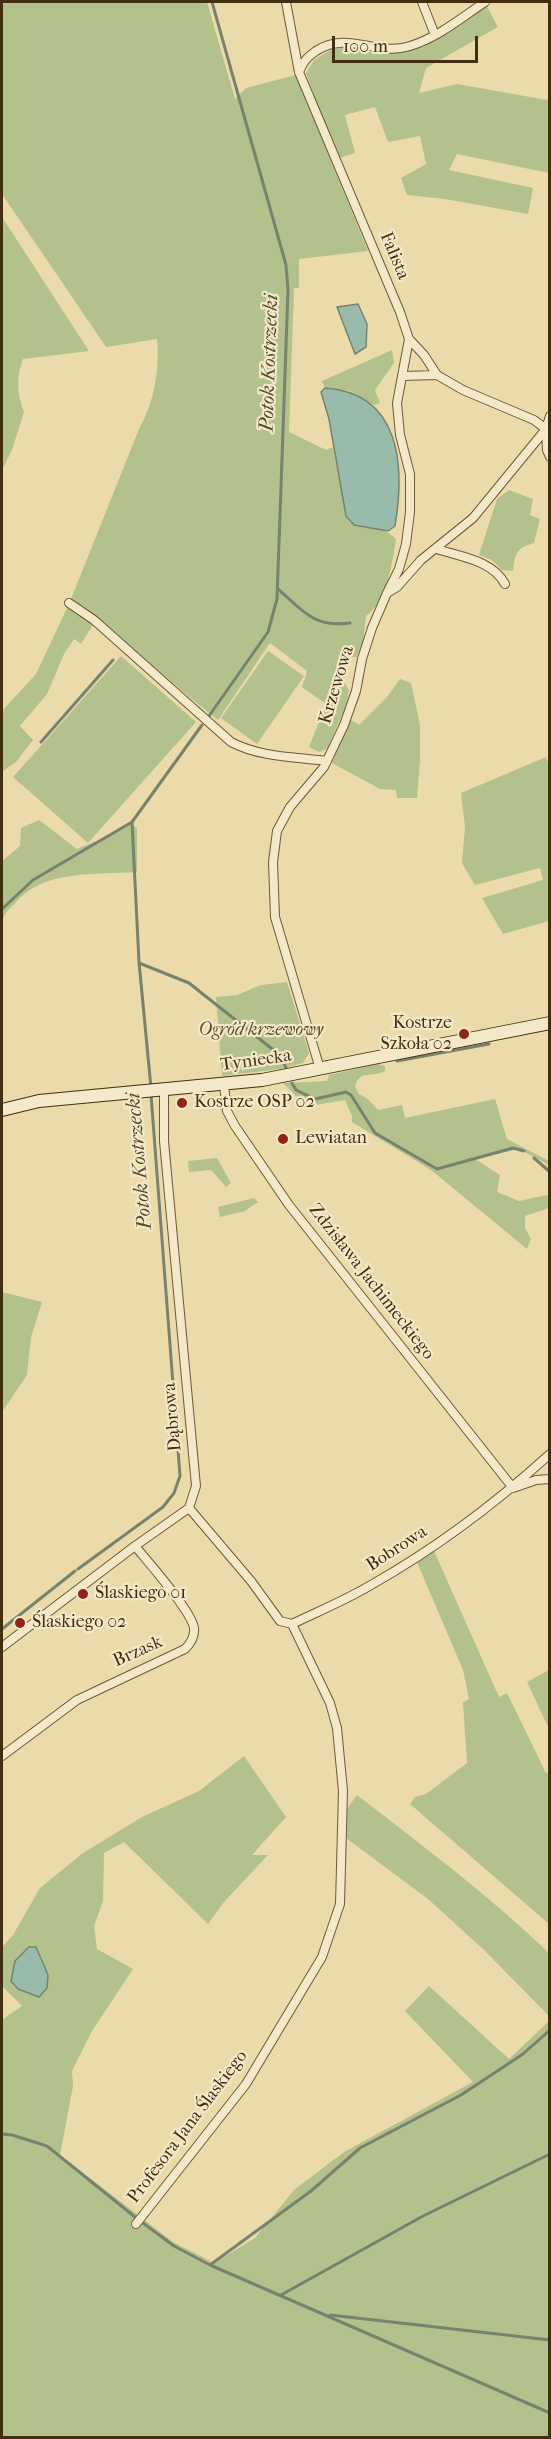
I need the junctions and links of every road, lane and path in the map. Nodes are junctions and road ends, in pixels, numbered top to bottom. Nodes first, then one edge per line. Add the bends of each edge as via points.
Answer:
1 (286, 2) edge
2 (423, 2) edge
3 (484, 2) edge
4 (435, 35) junction
5 (299, 72) junction
6 (409, 339) junction
7 (437, 375) junction
8 (403, 376) junction
9 (549, 417) edge
10 (548, 430) edge
11 (549, 457) edge
12 (437, 549) junction
13 (505, 584) dead end
14 (387, 592) junction
15 (69, 603) dead end
16 (327, 761) junction
17 (549, 1023) edge
18 (320, 1070) junction
19 (224, 1084) junction
20 (153, 1090) junction
21 (2, 1110) edge
22 (549, 1454) edge
23 (549, 1479) edge
24 (513, 1488) junction
25 (189, 1508) junction
26 (135, 1546) junction
27 (292, 1624) junction
28 (2, 1647) edge
29 (2, 1756) edge
30 (136, 2224) dead end

1 - 5 street, Falista
2 - 4 street
3 - 4 street
4 - 5 street via 407,47 376,49 352,42 326,45 304,59
5 - 6 street, Falista
6 - 7 street, Falista
6 - 8 street
7 - 8 street
7 - 10 street, Falista
8 - 14 street via 398,403 400,435 410,474 410,512 399,569
9 - 10 street
10 - 11 street
10 - 12 street, Krzewowa via 473,518
12 - 13 street via 484,564 496,571
12 - 14 street, Krzewowa
14 - 16 street, Krzewowa via 364,652 344,725
15 - 16 street via 94,620 231,742 244,749
16 - 18 street, Krzewowa via 290,807 277,831 273,862 275,917
17 - 18 street, Tyniecka
18 - 19 street, Tyniecka
19 - 20 street, Tyniecka
19 - 24 street, Zdzisława Jachimeckiego via 227,1111 264,1169
20 - 21 street, Tyniecka via 39,1101
20 - 25 street, Dąbrowa via 164,1141 196,1486
22 - 24 street, Bobrowa
23 - 24 street, Bobrowa
24 - 27 street, Bobrowa via 369,1587
25 - 26 street
25 - 27 street, Profesora Jana Ślaskiego via 280,1621
26 - 28 street
26 - 29 street, Brzask via 192,1620 194,1637 190,1645 77,1700
27 - 30 street, Profesora Jana Ślaskiego via 330,1703 337,1728 343,1791 340,1904 322,1957 246,2084

